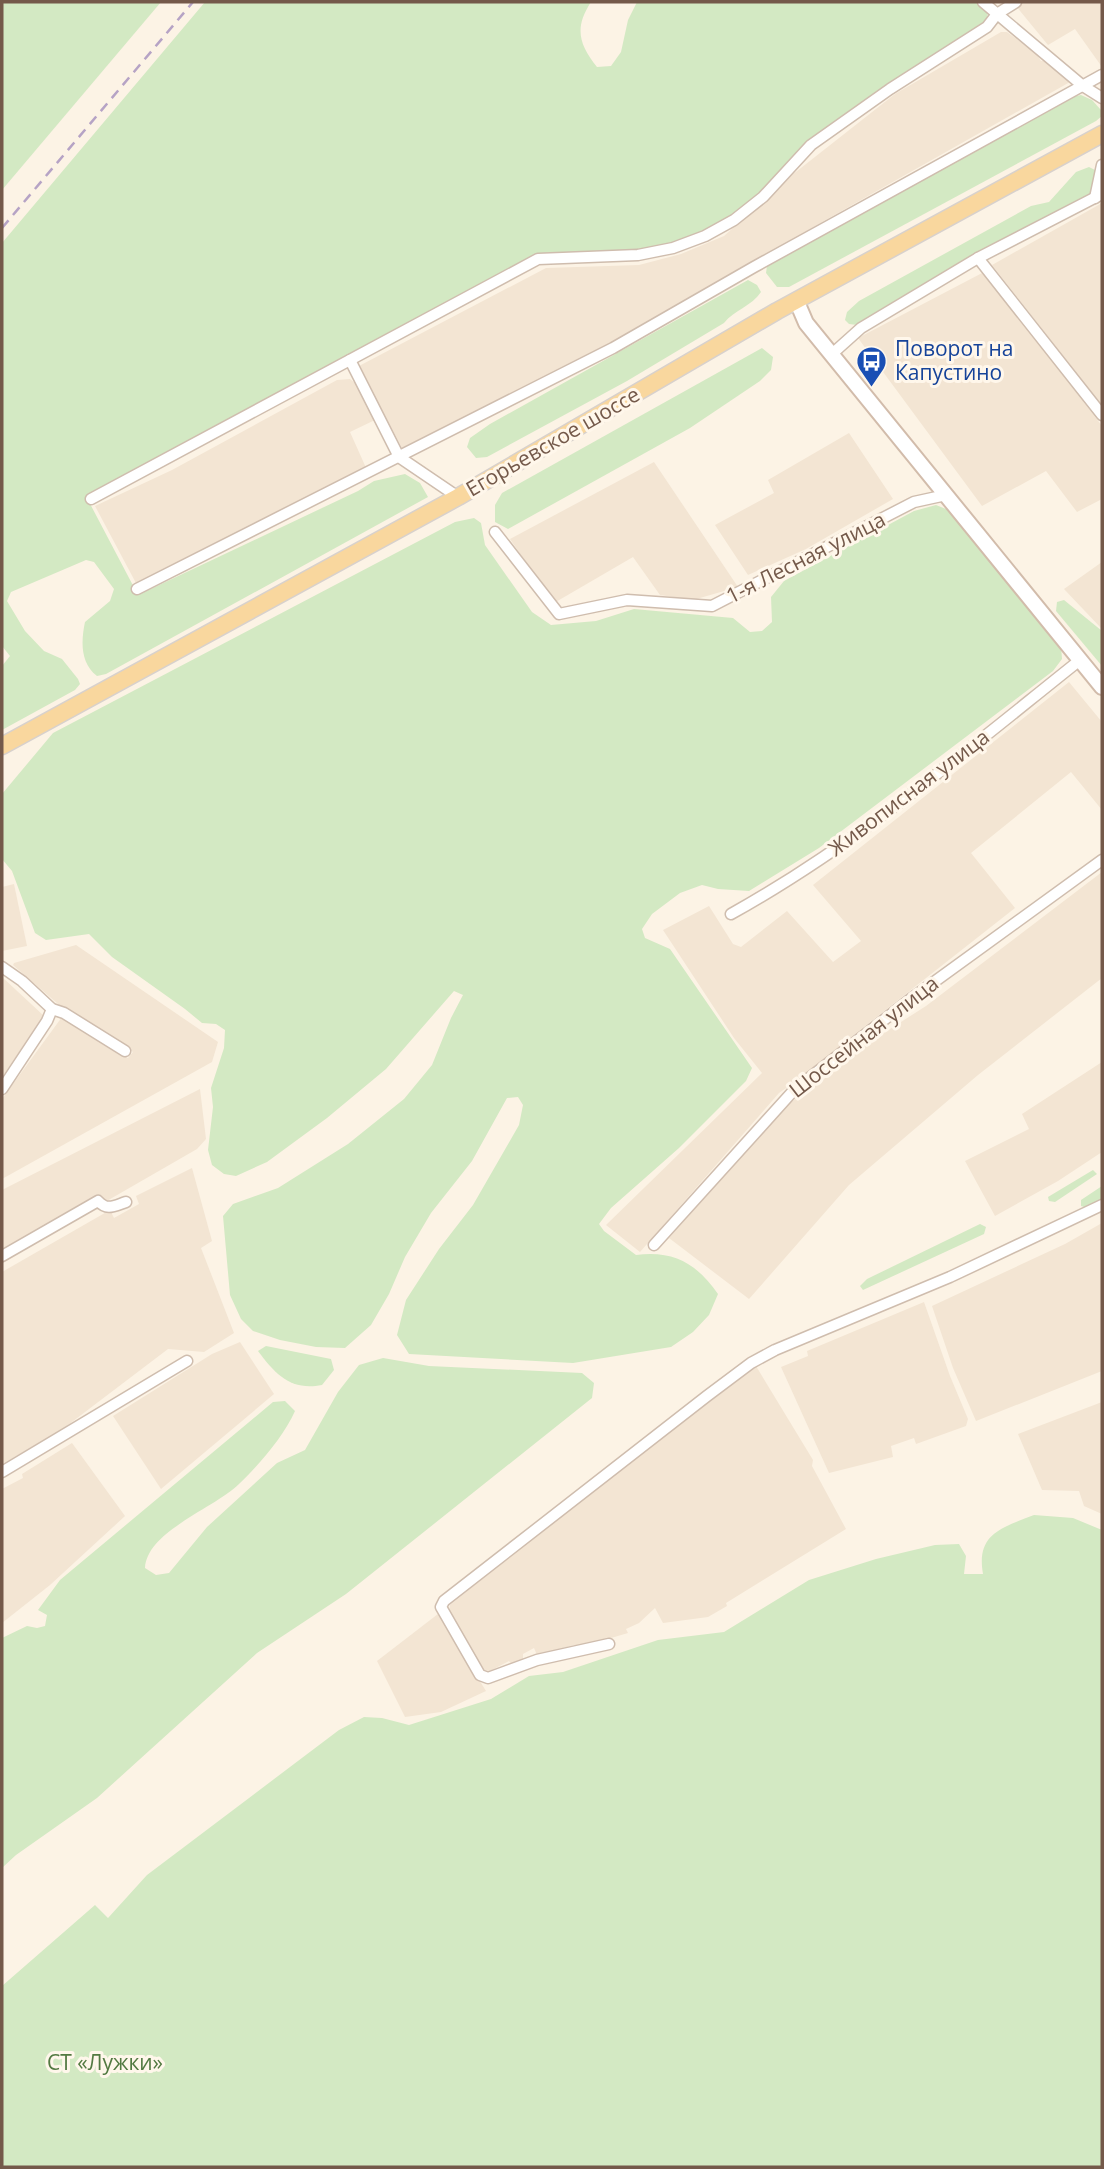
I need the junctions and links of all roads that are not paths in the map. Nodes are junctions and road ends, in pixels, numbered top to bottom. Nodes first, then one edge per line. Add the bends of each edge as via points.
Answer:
1 (983, 2) edge
2 (1016, 2) edge
3 (997, 14) junction
4 (1102, 75) edge
5 (1083, 86) junction
6 (1102, 98) edge
7 (1102, 134) edge
8 (1102, 165) edge
9 (1099, 196) edge
10 (978, 258) junction
11 (797, 302) junction
12 (832, 354) junction
13 (350, 359) junction
14 (1102, 415) edge
15 (399, 457) junction
16 (946, 495) junction
17 (458, 497) junction
18 (92, 499) dead end
19 (495, 532) dead end
20 (137, 589) dead end
21 (1080, 660) junction
22 (1102, 687) edge
23 (2, 746) edge
24 (1102, 860) edge
25 (731, 914) dead end
26 (2, 967) edge
27 (52, 1009) junction
28 (125, 1051) dead end
29 (2, 1089) edge
30 (126, 1202) dead end
31 (1102, 1205) edge
32 (654, 1245) dead end
33 (2, 1256) edge
34 (187, 1361) dead end
35 (2, 1472) edge
36 (609, 1644) dead end

1 - 3 street
2 - 3 street
3 - 5 street
3 - 13 street via 987,27 811,145 763,197 705,236 638,255 538,259
4 - 5 street
5 - 6 street
5 - 15 street via 613,348
7 - 11 main road, Егорьевское шоссе
8 - 9 street
9 - 10 street
10 - 12 street via 861,328
10 - 14 street
11 - 12 main road via 806,323
11 - 17 main road, Егорьевское шоссе
12 - 16 main road
13 - 15 street
13 - 18 street
15 - 17 street
15 - 20 street
16 - 19 street, 1-я Лесная улица via 914,502 712,606 627,600 559,614
16 - 21 main road
17 - 23 main road, Егорьевское шоссе
21 - 22 main road
21 - 25 street, Живописная улица via 884,815 786,884
24 - 32 street, Шоссейная улица via 794,1090
26 - 27 street
27 - 28 street
27 - 29 street
30 - 33 street via 110,1208 98,1201
31 - 36 street via 751,1363 441,1607 480,1675 488,1678 537,1660
34 - 35 street

